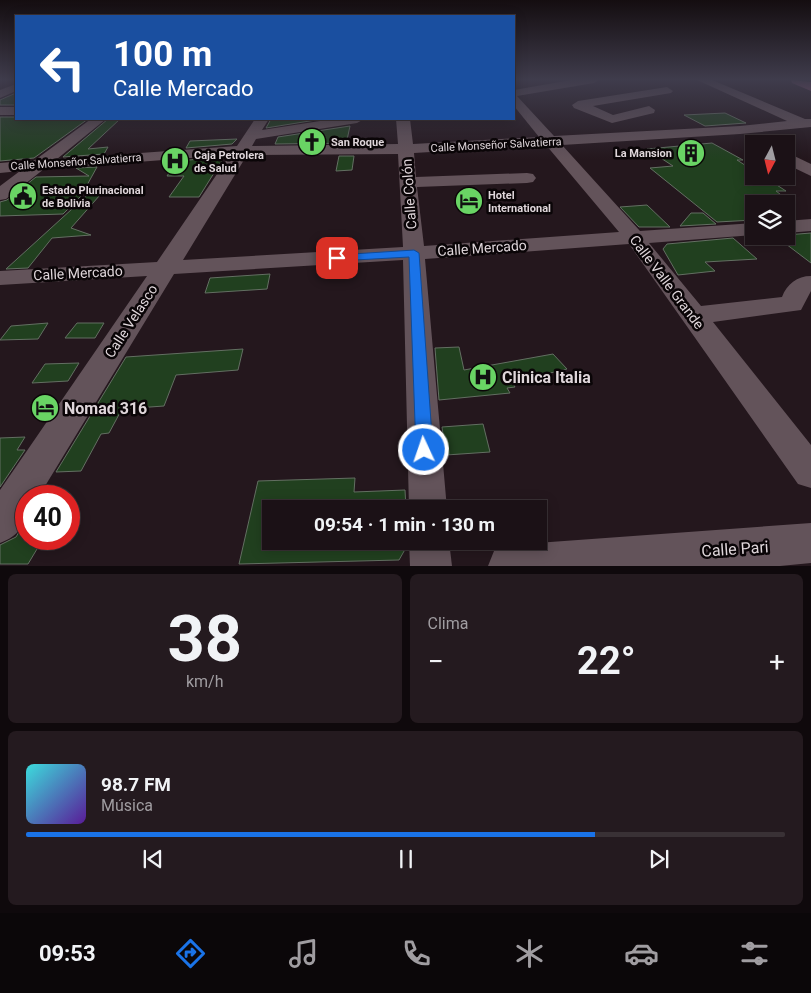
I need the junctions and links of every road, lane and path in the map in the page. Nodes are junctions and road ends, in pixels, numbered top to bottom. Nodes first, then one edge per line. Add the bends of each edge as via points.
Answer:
1 (520, 106) edge
2 (582, 106) edge
3 (634, 106) edge
4 (766, 106) edge
5 (0, 111) edge
6 (15, 111) edge
7 (98, 120) edge
8 (261, 120) edge
9 (352, 120) edge
10 (403, 120) edge
11 (807, 123) edge
12 (740, 130) junction
13 (749, 135) edge
14 (550, 142) junction
15 (245, 143) junction
16 (406, 150) junction
17 (795, 161) edge
18 (38, 166) junction
19 (0, 168) edge
20 (811, 171) edge
21 (527, 178) dead end
22 (408, 182) junction
23 (0, 195) edge
24 (811, 225) edge
25 (795, 226) edge
26 (745, 230) edge
27 (634, 237) junction
28 (414, 253) junction
29 (165, 268) junction
30 (0, 278) edge
31 (811, 283) edge
32 (693, 316) junction
33 (811, 472) edge
34 (428, 500) edge
35 (0, 524) edge
36 (811, 543) edge
37 (429, 550) edge
38 (430, 566) edge
39 (509, 566) edge

1 - 14 street, Calle Valle Grande
2 - 3 street via 596,112
4 - 11 street
5 - 6 street
7 - 18 street
8 - 15 street, Calle Velasco
9 - 15 street
10 - 16 street, Calle Colón
11 - 12 street, Calle Monseñor Salvatierra
12 - 13 street
12 - 14 street, Calle Monseñor Salvatierra
14 - 16 street, Calle Monseñor Salvatierra
14 - 27 street, Calle Valle Grande
15 - 16 street, Calle Monseñor Salvatierra
15 - 18 street, Calle Monseñor Salvatierra
15 - 29 street, Calle Velasco
16 - 22 street, Calle Colón
17 - 20 street
18 - 19 street, Calle Monseñor Salvatierra
18 - 23 street
21 - 22 street
22 - 28 street, Calle Colón
24 - 25 street
26 - 27 street, Calle Mercado
27 - 28 street, Calle Mercado
27 - 32 street, Calle Valle Grande
28 - 29 street, Calle Mercado
28 - 34 street, Calle Colón
29 - 30 street, Calle Mercado
29 - 35 street, Calle Velasco
31 - 32 street via 805,283 792,304
32 - 33 street, Calle Valle Grande
36 - 39 street, Calle Pari
37 - 38 street

